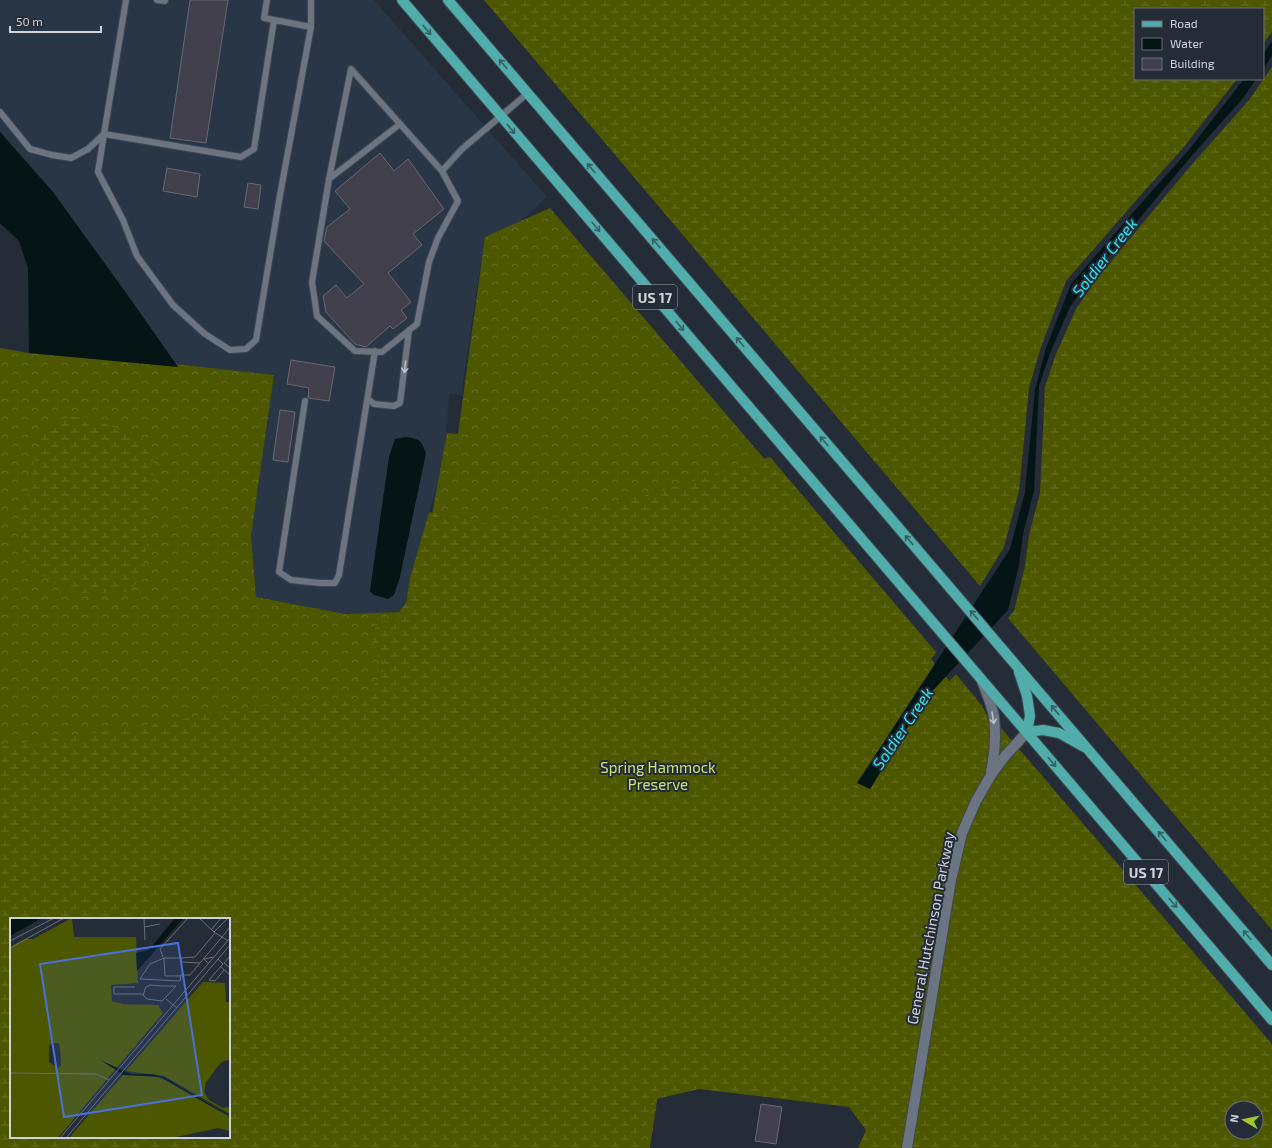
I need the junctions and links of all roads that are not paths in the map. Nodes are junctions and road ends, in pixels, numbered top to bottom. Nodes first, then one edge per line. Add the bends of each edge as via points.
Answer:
1 (126, 0) edge
2 (157, 0) edge
3 (165, 0) edge
4 (267, 0) edge
5 (311, 0) edge
6 (402, 0) edge
7 (448, 0) edge
8 (274, 20) junction
9 (311, 27) junction
10 (528, 93) junction
11 (0, 112) edge
12 (501, 116) junction
13 (400, 124) junction
14 (104, 134) junction
15 (442, 171) junction
16 (329, 179) junction
17 (409, 330) junction
18 (376, 351) junction
19 (368, 399) junction
20 (305, 401) dead end
21 (1017, 666) junction
22 (982, 681) junction
23 (1027, 732) junction
24 (1089, 750) junction
25 (990, 775) junction
26 (1272, 965) edge
27 (1272, 1020) edge
28 (907, 1148) edge

1 - 14 lane
2 - 3 lane
4 - 8 lane via 264,18
5 - 9 lane
6 -> 12 main road, US 17
10 -> 7 main road, US 17
8 - 9 lane
8 - 14 lane via 254,149 241,157
9 - 14 lane via 256,340 246,349 230,350 206,334 173,305 136,256 123,220 98,172
10 - 12 lane
21 -> 10 main road, US 17
11 - 14 lane via 30,149 52,155 72,158 88,149
12 - 15 lane via 462,149
12 -> 22 main road, US 17
13 - 15 lane
13 - 16 lane
13 - 16 lane via 351,69
15 - 17 lane via 458,201 438,238 429,262 417,324
16 - 18 lane via 312,282 317,316 355,351
17 - 18 lane via 382,352
17 -> 19 lane via 400,403 394,406 374,404
18 - 19 lane
19 - 20 lane via 339,575 335,582 320,583 291,580 279,572
21 - 23 main road via 1027,696 1030,716
24 -> 21 main road, US 17
22 - 23 main road, US 17
22 -> 25 street via 994,716 994,758
23 - 24 main road via 1043,730 1058,733
23 - 25 street, General Hutchinson Parkway
23 -> 27 main road, US 17
26 -> 24 main road, US 17
25 - 28 street, General Hutchinson Parkway via 962,833 954,867

